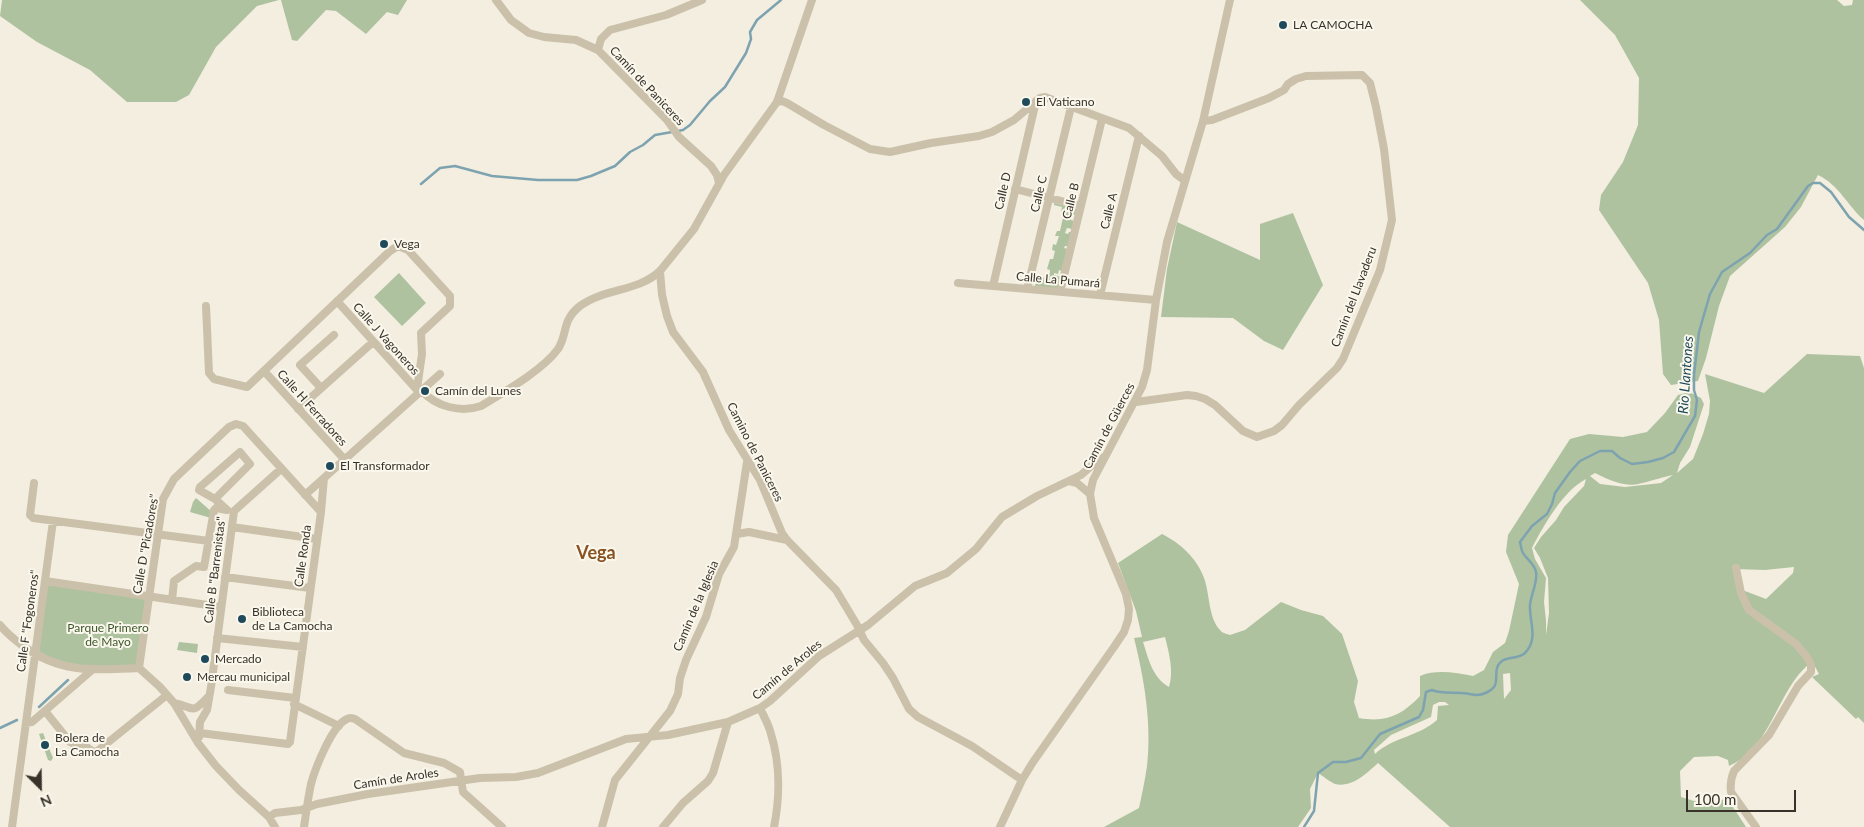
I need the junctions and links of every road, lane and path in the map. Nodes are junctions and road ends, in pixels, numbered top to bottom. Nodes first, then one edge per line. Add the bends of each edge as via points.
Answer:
1 (496, 0) edge
2 (702, 0) edge
3 (812, 0) edge
4 (1230, 0) edge
5 (598, 50) junction
6 (1036, 101) junction
7 (777, 102) junction
8 (1071, 107) junction
9 (1102, 119) junction
10 (1203, 120) junction
11 (1139, 136) junction
12 (1184, 180) junction
13 (719, 183) junction
14 (1015, 189) junction
15 (1049, 198) junction
16 (1081, 206) junction
17 (660, 271) junction
18 (958, 283) dead end
19 (993, 286) junction
20 (1028, 286) dead end
21 (1061, 288) dead end
22 (1101, 291) dead end
23 (1156, 300) junction
24 (337, 301) junction
25 (206, 306) dead end
26 (334, 335) dead end
27 (373, 342) junction
28 (264, 371) junction
29 (440, 374) dead end
30 (321, 388) junction
31 (419, 391) junction
32 (1136, 402) junction
33 (298, 409) junction
34 (236, 424) joint
35 (1104, 457) junction
36 (345, 460) junction
37 (748, 462) junction
38 (282, 469) junction
39 (324, 478) junction
40 (1069, 481) junction
41 (34, 483) dead end
42 (1090, 494) junction
43 (305, 495) junction
44 (215, 499) junction
45 (230, 510) junction
46 (321, 512) junction
47 (53, 522) junction
48 (232, 527) junction
49 (737, 534) junction
50 (157, 535) junction
51 (317, 540) junction
52 (787, 540) junction
53 (209, 541) junction
54 (1736, 568) dead end
55 (225, 577) junction
56 (45, 581) junction
57 (310, 588) junction
58 (148, 596) junction
59 (172, 600) junction
60 (221, 607) junction
61 (0, 625) edge
62 (860, 631) junction
63 (217, 638) junction
64 (303, 647) junction
65 (35, 654) junction
66 (139, 668) junction
67 (92, 670) junction
68 (228, 690) dead end
69 (167, 695) junction
70 (209, 696) junction
71 (295, 701) junction
72 (174, 703) junction
73 (760, 708) junction
74 (192, 709) junction
75 (45, 711) junction
76 (201, 720) junction
77 (26, 722) junction
78 (728, 722) junction
79 (188, 724) junction
80 (339, 726) junction
81 (200, 733) junction
82 (648, 738) junction
83 (198, 743) junction
84 (462, 780) junction
85 (1022, 780) junction
86 (306, 809) junction
87 (269, 817) junction
88 (12, 827) edge
89 (275, 827) edge
90 (304, 827) edge
91 (502, 827) edge
92 (602, 827) edge
93 (663, 827) edge
94 (774, 827) edge
95 (1000, 827) edge
96 (1756, 827) edge

1 - 5 street, Camín de Paniceres via 512,20 530,33 576,40
2 - 5 street via 666,15 610,30 601,39
3 - 7 street
4 - 10 street, Camín de Güerces
5 - 13 street, Camín de Paniceres via 711,166
6 - 7 street via 1014,120 992,132 890,152 870,148 787,103
6 - 8 street via 1045,98
6 - 14 street, Calle D
7 - 13 street
8 - 9 street
8 - 15 street, Calle C
9 - 11 street via 1129,128
9 - 16 street, Calle B
10 - 12 street, Camín de Güerces
10 - 32 street, Camín del Llavaderu via 1212,120 1269,98 1296,79 1306,76 1362,75 1370,83 1384,149 1392,220 1388,239 1380,270 1342,359 1274,431 1257,437 1249,434 1215,405 1196,396
11 - 12 street
11 - 22 street, Calle A
12 - 23 street, Camín de Güerces
13 - 17 street via 701,219
14 - 15 street
14 - 19 street, Calle D
15 - 16 street
15 - 20 street, Calle C
16 - 21 street, Calle B
17 - 31 street, Calle J Vagoneros via 644,282 598,296 578,308 569,317 555,353 482,406 472,409 450,407
17 - 37 street, Camino de Paniceres via 664,302 673,332 702,372
18 - 19 street, Calle La Pumará
19 - 23 street, Calle La Pumará
23 - 32 street, Camín de Güerces via 1147,370
24 - 27 street, Calle J Vagoneros
24 - 28 street
24 - 31 street via 398,246 408,250 450,296 450,306 421,333
25 - 28 street via 209,373 214,379 247,387
26 - 30 street via 300,365
27 - 30 street
27 - 31 street, Calle J Vagoneros
28 - 33 street, Calle H Ferradores
29 - 31 street
30 - 33 street
31 - 36 street
32 - 35 street, Camín de Güerces
33 - 36 street, Calle H Ferradores
34 - 38 street, Calle Ronda via 243,426
34 - 50 street, Calle D "Picadores" via 174,478 163,499
35 - 40 street, Camín de Aroles
35 - 42 street, Camín de Güerces
36 - 39 street
37 - 49 street, Camín de la Iglesia
37 - 52 street, Camino de Paniceres via 760,480
38 - 43 street, Calle Ronda
38 - 45 street, Calle B "Barrenistas"
39 - 43 street
39 - 46 street
40 - 42 street via 1077,483
40 - 62 street, Camín de Aroles via 1002,517 960,563 947,573 915,586
41 - 47 street via 30,514 33,518
42 - 85 street, Camín de Güerces via 1094,518 1126,594 1128,620 1124,632
43 - 46 street, Calle Ronda
44 - 44 street via 250,466 240,452 200,488
44 - 45 street
45 - 48 street, Calle B "Barrenistas"
45 - 53 street via 216,508
46 - 51 street, Calle Ronda
47 - 50 street
47 - 56 street, Calle F "Fogoneros"
48 - 51 street
48 - 55 street, Calle B "Barrenistas"
49 - 52 street via 749,532
49 - 82 street, Camín de la Iglesia via 686,660 678,694 670,711
50 - 53 street
50 - 58 street, Calle D "Picadores"
51 - 57 street, Calle Ronda
52 - 62 street, Camino de Paniceres via 836,590
53 - 59 street via 204,567 196,566 174,581
54 - 96 street via 1741,593 1749,610 1796,644 1811,665 1811,672 1798,686 1769,735 1731,778 1731,792
55 - 57 street
55 - 60 street, Calle B "Barrenistas"
56 - 58 street
56 - 65 street, Calle F "Fogoneros"
57 - 64 street, Calle Ronda
58 - 59 street
58 - 66 street, Calle D "Picadores"
59 - 60 street
60 - 63 street, Calle B "Barrenistas"
61 - 65 street
62 - 73 street, Camín de Aroles via 819,656
62 - 85 street, Camino de Paniceres via 918,718 972,746
63 - 64 street
63 - 70 street, Calle B "Barrenistas"
64 - 71 street, Calle Ronda
65 - 67 street via 70,668
65 - 77 street, Calle F "Fogoneros"
66 - 67 street
66 - 69 street
67 - 75 street
68 - 71 street
69 - 72 street
69 - 75 street via 96,752 81,743 70,742
70 - 74 street
70 - 76 street, Calle B "Barrenistas" via 207,710
71 - 80 street
71 - 81 street, Calle Ronda via 288,744
72 - 74 street
72 - 79 street
73 - 78 street, Camín de Aroles
73 - 94 street via 771,733 776,760 778,800
74 - 76 street via 200,712
74 - 79 street via 186,715
75 - 77 street via 32,722
76 - 79 street via 194,726
76 - 81 street, Calle B "Barrenistas"
77 - 88 street, Calle F "Fogoneros"
78 - 82 street, Camín de Aroles
78 - 93 street via 713,773
79 - 83 street
80 - 84 street via 347,719 355,719 404,753 444,763 460,772
80 - 86 street via 328,743 312,782
81 - 83 street, Calle B "Barrenistas"
82 - 84 street, Camín de Aroles via 626,739 538,773
82 - 92 street, Camín de la Iglesia via 616,780
83 - 87 street via 239,790
84 - 86 street, Camín de Aroles via 317,804
84 - 91 street via 463,792
85 - 95 street, Camín de Güerces
86 - 87 street, Camín de Aroles via 275,813
86 - 90 street
87 - 89 street

